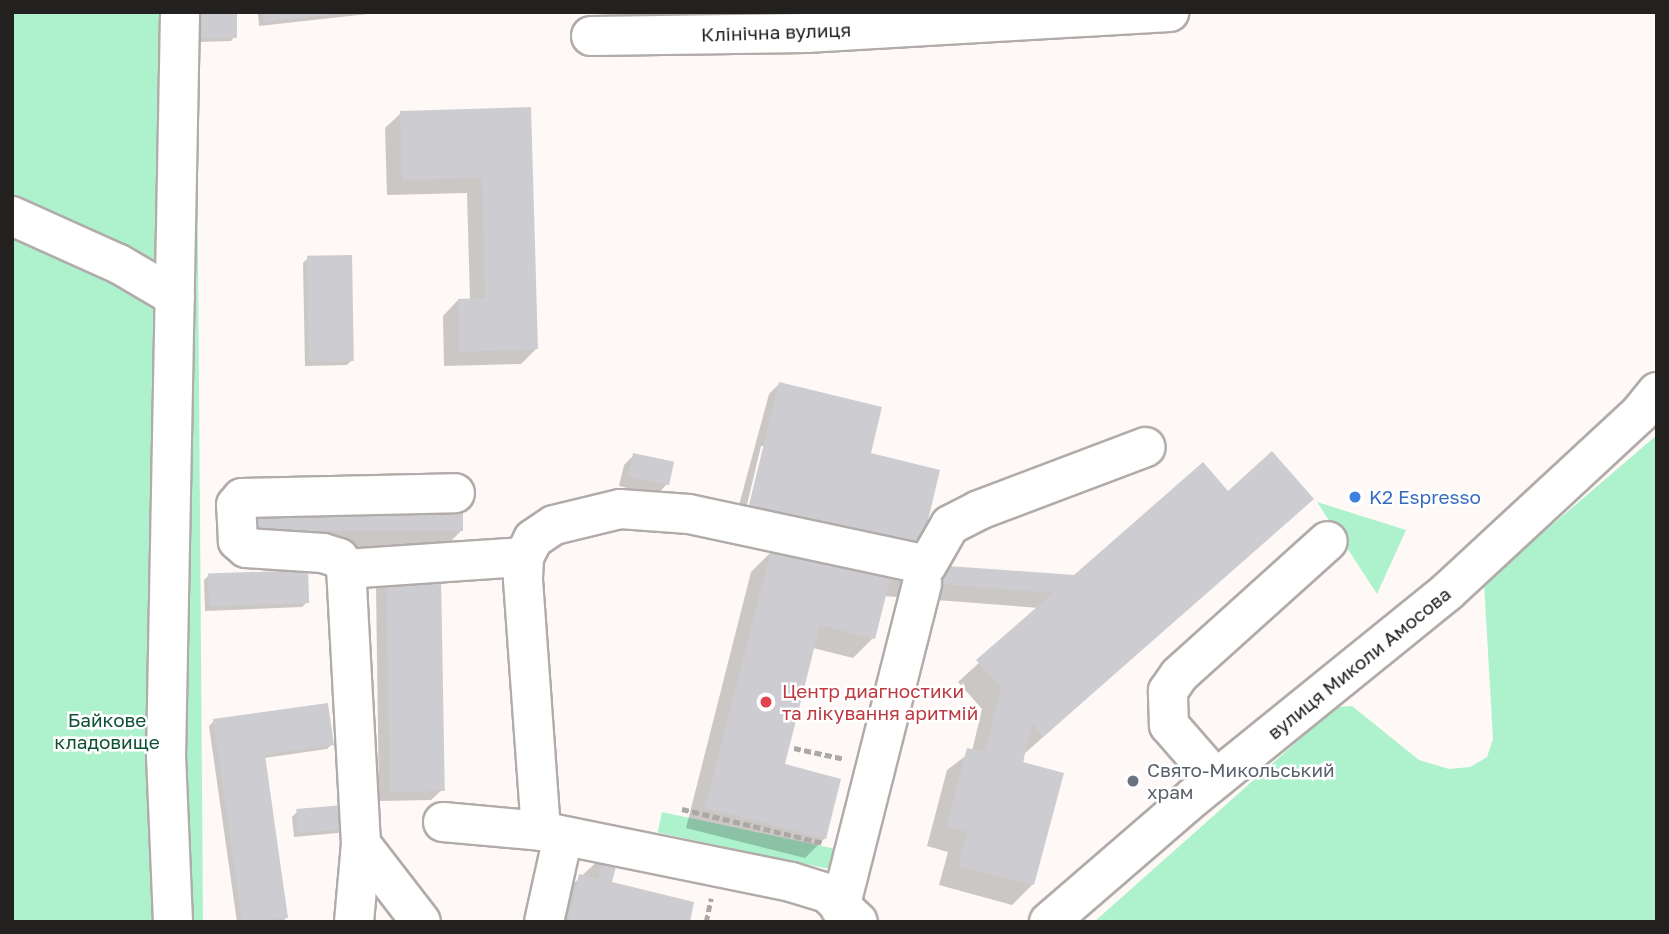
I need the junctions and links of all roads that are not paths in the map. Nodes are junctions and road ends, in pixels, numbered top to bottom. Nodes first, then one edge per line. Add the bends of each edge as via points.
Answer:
1 (180, 12) edge
2 (1169, 12) edge
3 (592, 36) dead end
4 (12, 216) edge
5 (175, 297) junction
6 (1657, 392) edge
7 (1146, 447) dead end
8 (454, 493) dead end
9 (1328, 541) dead end
10 (524, 557) junction
11 (346, 569) junction
12 (922, 583) dead end
13 (1216, 779) junction
14 (443, 822) dead end
15 (552, 834) junction
16 (361, 844) junction
17 (849, 915) edge
18 (173, 922) edge
19 (354, 922) edge
20 (421, 922) edge
21 (544, 922) edge
22 (1049, 922) edge

1 - 5 street
2 - 3 street, Клінічна вулиця via 806,33
4 - 5 street via 119,264
5 - 18 street via 166,757
6 - 13 street, вулиця Миколи Амосова via 1640,414 1447,592
7 - 10 street via 959,520 950,525 927,565 737,522 620,509 554,525 533,539
8 - 11 street via 242,498 236,505 238,541 246,548 323,553 339,558
9 - 13 street via 1179,675 1168,691 1169,725
10 - 11 street
10 - 15 street
11 - 16 street
12 - 17 street via 856,850
13 - 22 street, вулиця Миколи Амосова
14 - 15 street
15 - 17 street via 792,882 827,894
15 - 21 street
16 - 19 street
16 - 20 street

